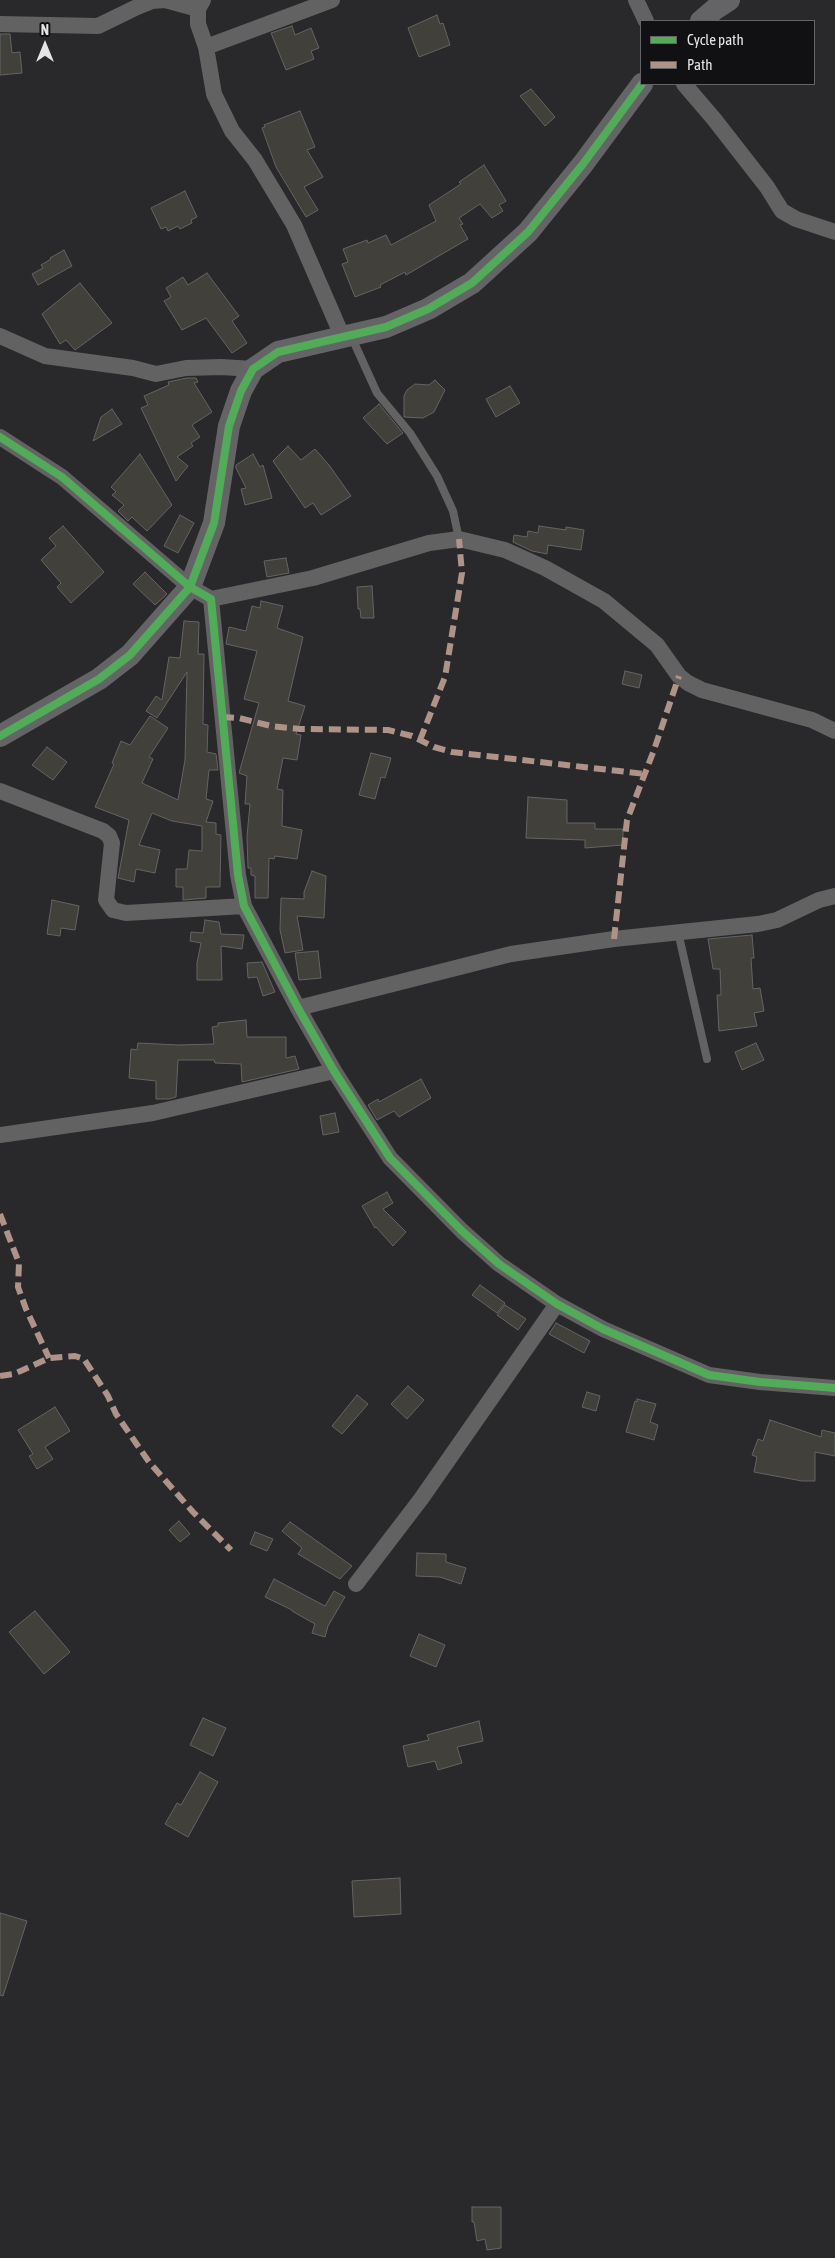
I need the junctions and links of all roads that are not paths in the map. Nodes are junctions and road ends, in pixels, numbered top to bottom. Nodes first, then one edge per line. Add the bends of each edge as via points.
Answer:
1 (165, 0) edge
2 (332, 0) edge
3 (636, 0) edge
4 (729, 0) edge
5 (200, 5) edge
6 (646, 20) edge
7 (703, 20) edge
8 (0, 24) edge
9 (206, 47) junction
10 (641, 85) edge
11 (685, 85) edge
12 (835, 232) edge
13 (0, 336) edge
14 (347, 337) junction
15 (253, 369) junction
16 (0, 437) edge
17 (460, 539) junction
18 (190, 587) junction
19 (210, 599) junction
20 (835, 731) edge
21 (0, 736) edge
22 (0, 792) edge
23 (835, 896) edge
24 (244, 906) junction
25 (678, 932) junction
26 (298, 1008) junction
27 (707, 1059) dead end
28 (334, 1071) junction
29 (0, 1135) edge
30 (557, 1304) junction
31 (835, 1388) edge
32 (356, 1584) dead end

1 - 5 street
1 - 8 street via 152,1 98,26
2 - 9 street
3 - 6 street
4 - 7 street
5 - 9 street via 198,24
9 - 14 street via 214,94 232,130 294,225
10 - 14 street via 528,232 472,284 386,328
11 - 12 street via 714,118 782,211
13 - 15 street via 45,356 156,374 186,368
14 - 15 street via 278,352
14 - 17 lane via 377,393 406,428 437,476 453,510
15 - 18 street via 241,391 229,426 214,523
16 - 18 street via 62,477
17 - 19 street via 429,543 313,578
17 - 20 street via 505,550 604,601 657,645 679,676 688,683 702,690 812,720
18 - 19 street
18 - 21 street via 124,660 99,679
19 - 24 street via 238,875
22 - 24 street via 109,836 112,843 106,900 113,910 126,913
23 - 25 street via 777,920
24 - 26 street
25 - 26 street via 511,954
25 - 27 lane
26 - 28 street
28 - 29 street via 153,1113
28 - 30 street via 390,1158 499,1264
30 - 31 street via 603,1329 709,1375
30 - 32 street via 421,1499

